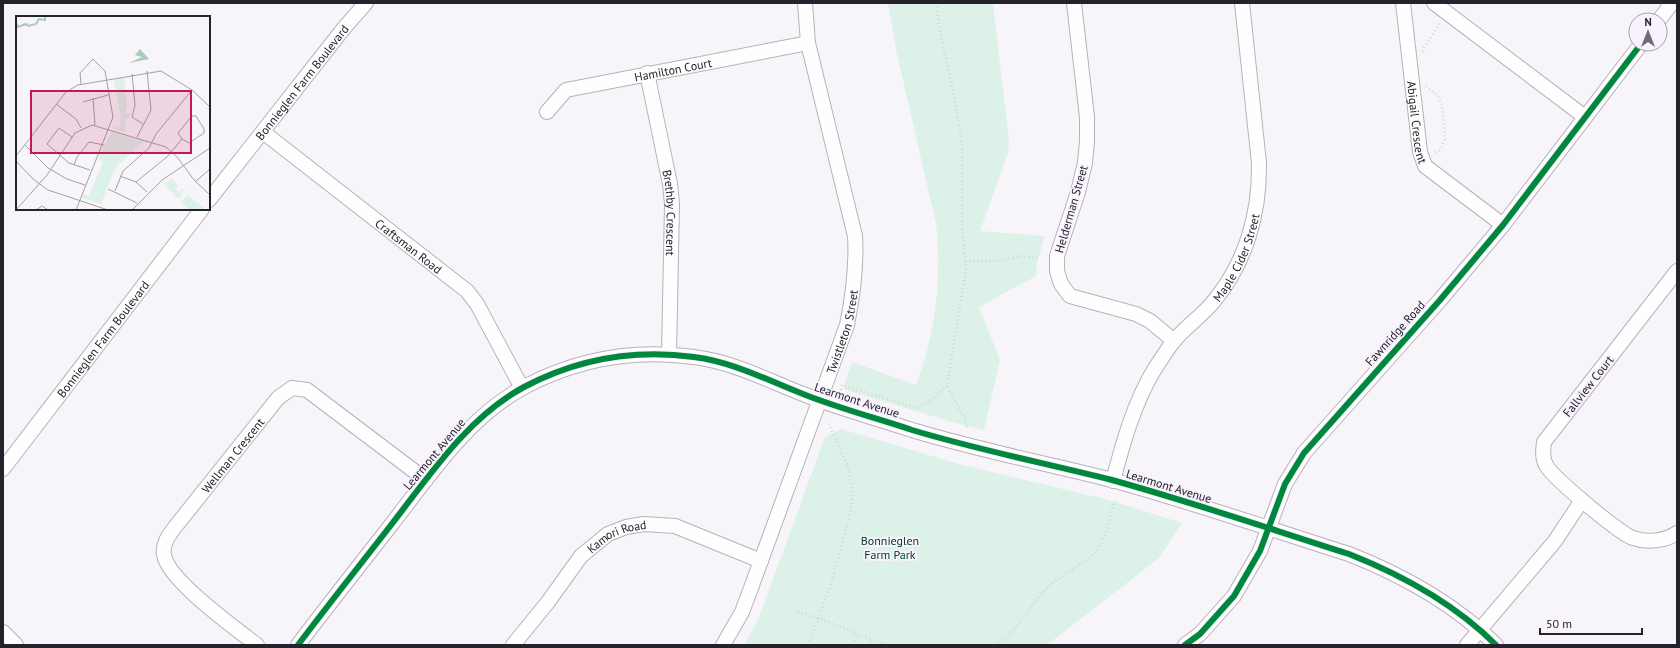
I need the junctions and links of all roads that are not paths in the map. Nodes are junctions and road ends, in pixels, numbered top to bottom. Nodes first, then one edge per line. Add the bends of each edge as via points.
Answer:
1 (366, 3) edge
2 (805, 3) edge
3 (1074, 3) edge
4 (1242, 3) edge
5 (1403, 3) edge
6 (1434, 3) edge
7 (1672, 3) edge
8 (1665, 12) edge
9 (808, 43) junction
10 (1635, 52) edge
11 (647, 73) junction
12 (547, 112) dead end
13 (1585, 117) junction
14 (263, 132) junction
15 (210, 199) edge
16 (201, 210) edge
17 (1504, 225) junction
18 (1677, 271) edge
19 (1174, 341) junction
20 (669, 355) junction
21 (522, 388) junction
22 (820, 400) junction
23 (3, 468) edge
24 (426, 480) junction
25 (1113, 481) junction
26 (1582, 500) junction
27 (1269, 529) junction
28 (1677, 533) edge
29 (761, 561) junction
30 (1479, 631) junction
31 (3, 632) edge
32 (16, 645) edge
33 (257, 645) edge
34 (298, 645) edge
35 (513, 645) edge
36 (723, 645) edge
37 (1185, 645) edge
38 (1467, 645) edge
39 (1496, 645) edge

1 - 14 street, Bonnieglen Farm Boulevard
2 - 9 street, Twistleton Street
3 - 19 street, Helderman Street via 1087,117 1087,141 1085,163 1057,256 1057,271 1061,284 1070,296 1136,314 1150,321
4 - 19 street, Maple Cider Street via 1260,163 1260,183 1254,221 1243,252 1224,287 1196,322
5 - 17 street, Abigail Crescent via 1420,152 1425,166
6 - 13 street
7 - 8 street
9 - 11 street, Hamilton Court
9 - 22 street, Twistleton Street via 855,236 856,258 854,294 847,325
10 - 13 street, Fawnridge Road
11 - 12 street, Hamilton Court via 566,90
11 - 20 street, Brethby Crescent via 672,204
13 - 17 street, Fawnridge Road
14 - 15 street, Bonnieglen Farm Boulevard
14 - 21 street, Craftsman Road via 467,291 477,304
16 - 23 street, Bonnieglen Farm Boulevard
17 - 27 street, Fawnridge Road via 1304,453 1285,484
18 - 26 street, Fallview Court via 1544,442 1544,459 1547,467
19 - 25 street, Maple Cider Street via 1154,371 1132,418
20 - 21 street, Learmont Avenue via 600,359 558,371
20 - 22 street, Learmont Avenue via 724,363
21 - 24 street, Learmont Avenue via 472,426
22 - 25 street, Learmont Avenue via 951,441
22 - 29 street, Twistleton Street
24 - 33 street, Wellman Crescent via 308,390 292,388 278,398 175,527 164,547 166,562 184,583 203,602
24 - 34 street, Learmont Avenue
25 - 27 street, Learmont Avenue
26 - 28 street, Fallview Court via 1631,538 1659,540
26 - 30 street via 1555,541
27 - 30 street, Learmont Avenue via 1374,564 1441,601
27 - 37 street, Fawnridge Road via 1260,551 1234,596 1200,634
29 - 35 street, Kamori Road via 675,526 644,524 626,527 608,534 581,556
29 - 36 street, Twistleton Street via 742,612
30 - 38 street
30 - 39 street, Learmont Avenue
31 - 32 street

